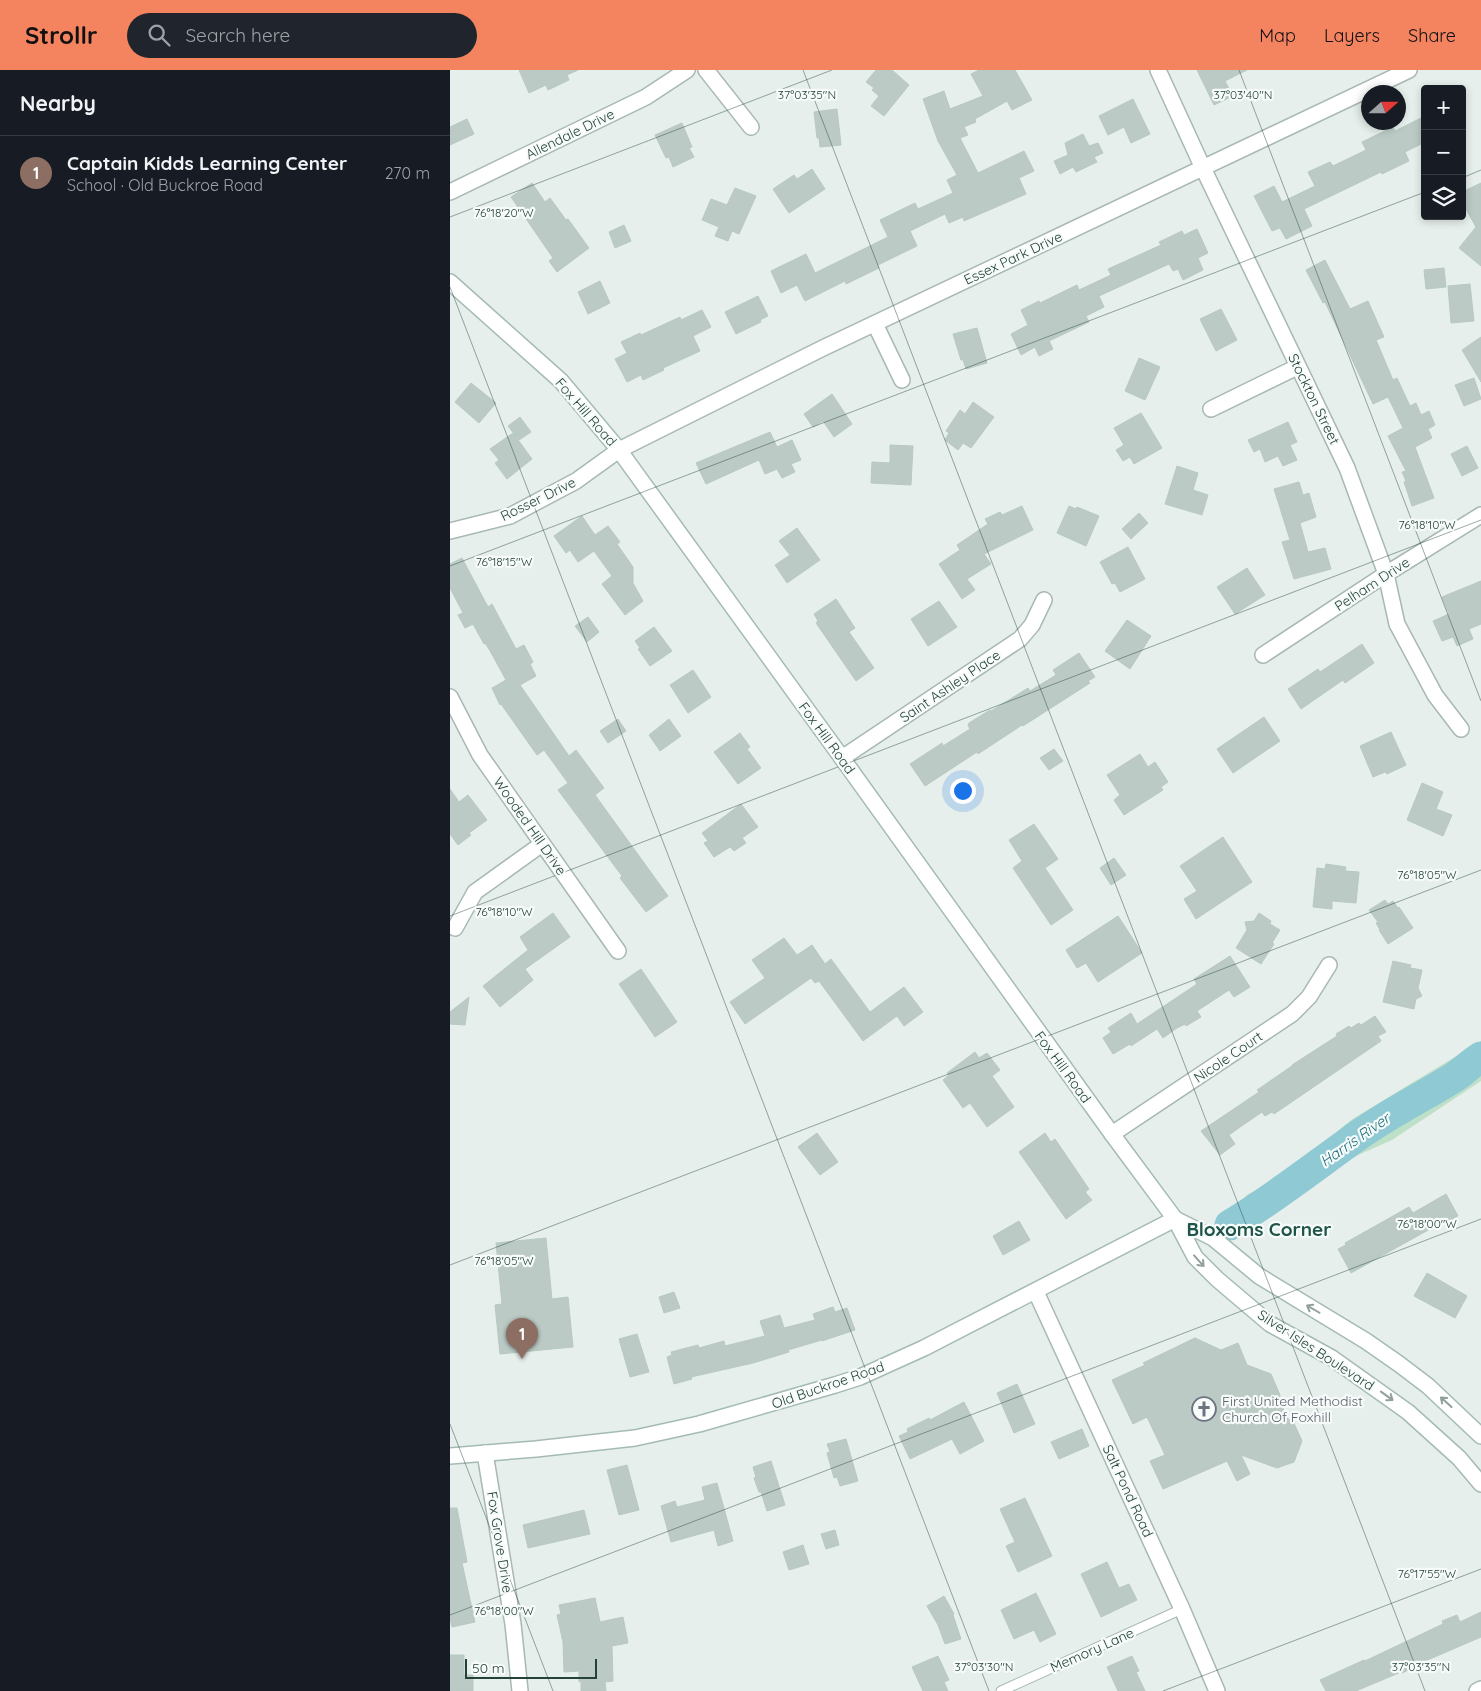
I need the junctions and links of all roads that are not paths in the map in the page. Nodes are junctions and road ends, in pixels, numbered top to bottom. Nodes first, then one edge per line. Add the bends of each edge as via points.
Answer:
1 (687, 70) edge
2 (706, 70) edge
3 (1158, 70) edge
4 (1410, 70) edge
5 (751, 127) dead end
6 (1202, 168) junction
7 (450, 192) edge
8 (450, 282) edge
9 (875, 324) junction
10 (1297, 367) junction
11 (902, 380) dead end
12 (1211, 409) dead end
13 (619, 450) junction
14 (1481, 514) edge
15 (450, 531) edge
16 (1386, 574) junction
17 (1044, 600) dead end
18 (1264, 655) dead end
19 (450, 697) edge
20 (1461, 730) dead end
21 (842, 758) junction
22 (542, 844) junction
23 (455, 928) dead end
24 (618, 951) dead end
25 (1329, 965) dead end
26 (1112, 1134) junction
27 (1176, 1219) junction
28 (1036, 1292) junction
29 (1481, 1436) edge
30 (485, 1453) junction
31 (450, 1456) edge
32 (1481, 1484) edge
33 (1182, 1609) junction
34 (1481, 1689) edge
35 (520, 1691) edge
36 (1001, 1691) edge
37 (1217, 1691) edge
38 (1477, 1691) edge

1 - 7 street, Allendale Drive via 646,97
2 - 5 street
3 - 6 street, Stockton Street
4 - 6 street, Essex Park Drive
6 - 9 street, Essex Park Drive
6 - 10 street, Stockton Street
8 - 13 street, Fox Hill Road via 561,382
9 - 11 street
9 - 13 street, Essex Park Drive
10 - 12 street
10 - 16 street, Stockton Street via 1347,468
13 - 15 street, Rosser Drive via 576,482 510,516
13 - 21 street, Fox Hill Road
14 - 16 street, Pelham Drive
16 - 18 street, Pelham Drive
16 - 20 street, Stockton Street via 1397,624 1435,695
17 - 21 street, Saint Ashley Place via 1032,625 1020,640
19 - 22 street, Wooded Hill Drive via 480,754
21 - 26 street, Fox Hill Road
22 - 23 street via 475,892
22 - 24 street, Wooded Hill Drive
25 - 26 street, Nicole Court via 1309,997 1292,1014
26 - 27 street, Fox Hill Road
27 - 28 street, Old Buckroe Road
29 -> 27 street via 1428,1386 1399,1364 1259,1276 1213,1238
27 -> 32 street, Silver Isles Boulevard via 1195,1257 1217,1279 1270,1324 1332,1358 1408,1412 1459,1458
28 - 30 street, Old Buckroe Road via 895,1362 801,1396 635,1438
28 - 33 street, Salt Pond Road
30 - 31 street, Old Buckroe Road
30 - 35 street, Fox Grove Drive via 513,1624
33 - 36 lane, Memory Lane
33 - 37 street, Salt Pond Road
34 - 38 street

